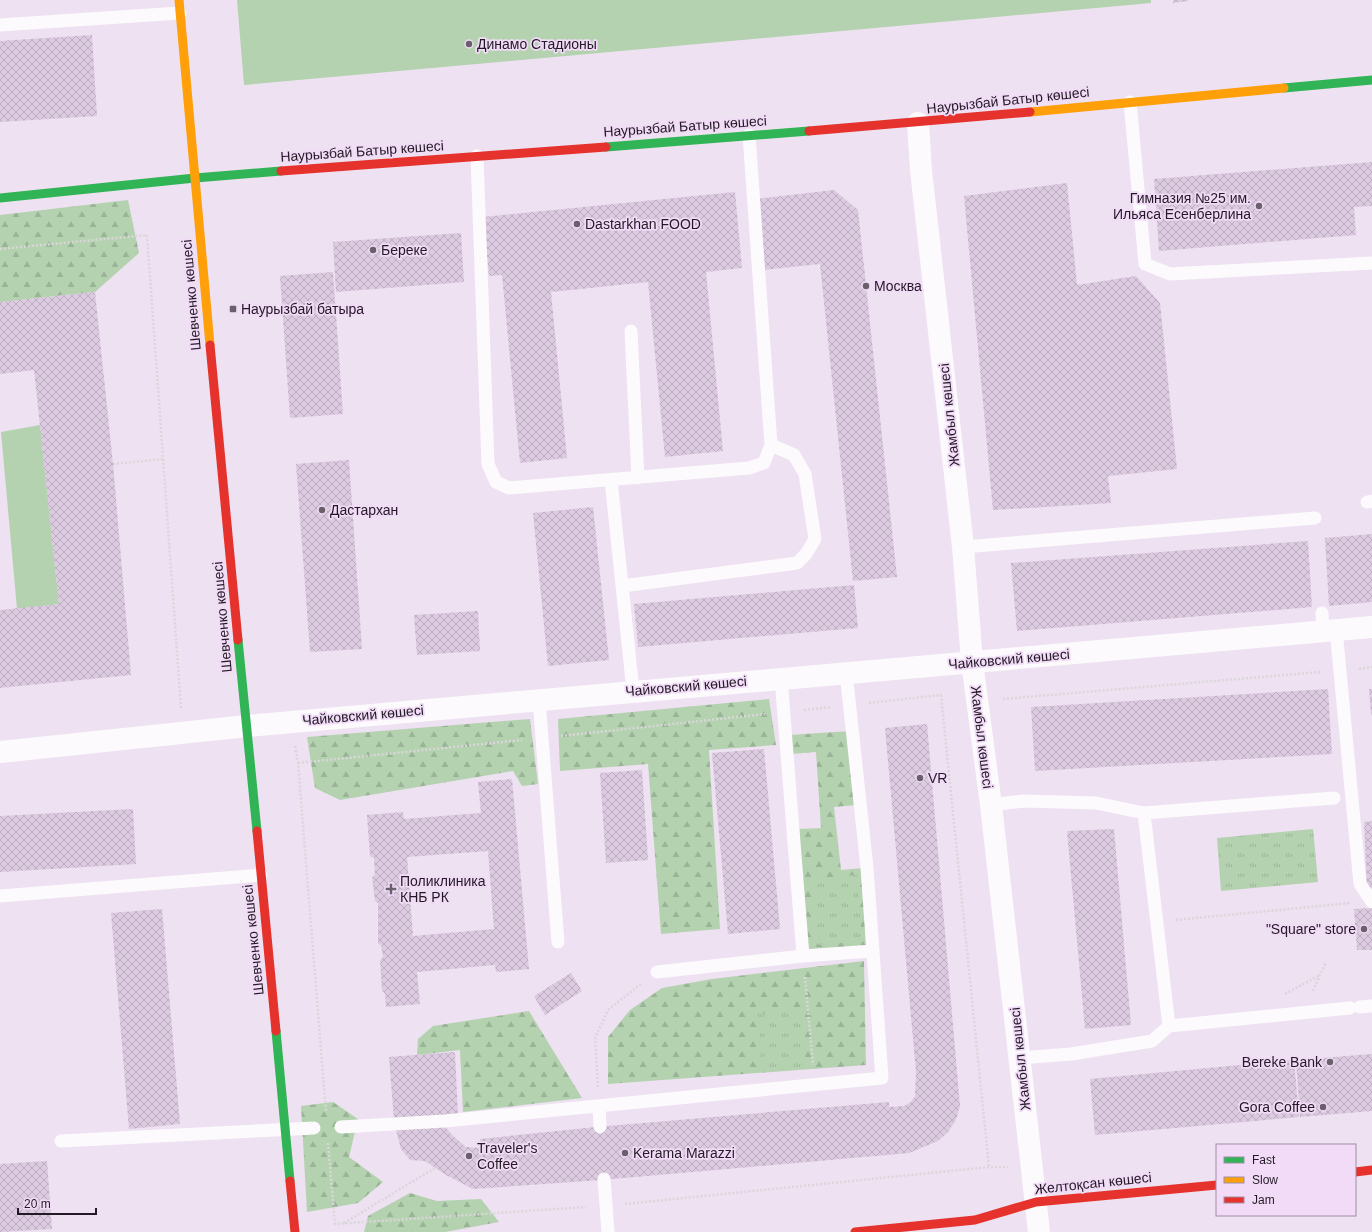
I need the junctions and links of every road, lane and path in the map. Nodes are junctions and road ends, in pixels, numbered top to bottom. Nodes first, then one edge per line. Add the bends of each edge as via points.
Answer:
1 (179, 0) edge
2 (180, 13) junction
3 (0, 25) edge
4 (1372, 80) edge
5 (1130, 102) junction
6 (918, 123) junction
7 (749, 135) junction
8 (477, 156) junction
9 (195, 178) junction
10 (0, 198) edge
11 (0, 249) edge
12 (1372, 263) edge
13 (631, 330) dead end
14 (771, 445) junction
15 (164, 459) junction
16 (113, 464) dead end
17 (638, 478) junction
18 (611, 480) junction
19 (1315, 518) dead end
20 (963, 547) junction
21 (622, 586) junction
22 (1327, 624) junction
23 (1372, 627) edge
24 (972, 662) junction
25 (1340, 670) junction
26 (846, 672) junction
27 (781, 678) junction
28 (633, 691) junction
29 (539, 700) junction
30 (850, 705) junction
31 (1003, 706) dead end
32 (783, 712) junction
33 (246, 726) junction
34 (181, 732) junction
35 (542, 738) junction
36 (294, 743) dead end
37 (0, 752) edge
38 (298, 764) junction
39 (1334, 798) dead end
40 (991, 805) junction
41 (1144, 813) junction
42 (261, 875) junction
43 (0, 896) edge
44 (1371, 902) edge
45 (1157, 922) junction
46 (558, 942) dead end
47 (872, 951) junction
48 (803, 956) junction
49 (1326, 962) dead end
50 (657, 972) joint
51 (1360, 1007) edge
52 (1302, 1012) junction
53 (1169, 1026) junction
54 (1020, 1058) junction
55 (814, 1085) junction
56 (599, 1106) junction
57 (326, 1115) dead end
58 (341, 1127) dead end
59 (600, 1127) dead end
60 (314, 1128) dead end
61 (285, 1130) junction
62 (328, 1138) dead end
63 (61, 1141) dead end
64 (989, 1167) junction
65 (1010, 1167) dead end
66 (435, 1168) dead end
67 (1372, 1170) edge
68 (1356, 1172) edge
69 (604, 1179) dead end
70 (1216, 1185) edge
71 (1036, 1202) junction
72 (606, 1206) junction
73 (343, 1223) junction
74 (295, 1232) edge
75 (608, 1232) edge
76 (855, 1232) edge
77 (1039, 1232) edge

1 - 2 main road, Шевченко көшесі
2 - 3 lane
2 - 9 main road, Шевченко көшесі
4 - 5 main road, Наурызбай Батыр көшесі
5 - 6 main road, Наурызбай Батыр көшесі
5 - 12 lane via 1146,264 1170,274
6 - 7 main road, Наурызбай Батыр көшесі
6 - 20 street, Жамбыл көшесі
7 - 8 main road, Наурызбай Батыр көшесі
7 - 14 lane
8 - 9 main road, Наурызбай Батыр көшесі
8 - 18 lane via 488,464 496,482 509,488
9 - 10 main road, Наурызбай Батыр көшесі
9 - 33 main road, Шевченко көшесі
11 - 15 path via 147,235
13 - 17 lane
14 - 17 lane via 764,463 749,468
14 - 21 lane via 794,455 805,474 814,539 806,554 797,563
15 - 16 path
15 - 34 path
17 - 18 lane
18 - 21 lane
19 - 20 lane
20 - 24 street, Жамбыл көшесі
21 - 28 lane
22 - 23 street, Чайковский көшесі
22 - 24 street, Чайковский көшесі
22 - 25 lane
24 - 26 street, Чайковский көшесі
24 - 40 street, Жамбыл көшесі
25 - 31 path via 1003,698
25 - 44 lane via 1360,884
26 - 27 street, Чайковский көшесі
26 - 30 lane
27 - 28 street, Чайковский көшесі
27 - 32 lane
28 - 29 street, Чайковский көшесі
29 - 33 street, Чайковский көшесі
29 - 35 lane
30 - 32 path
30 - 47 lane via 867,868
30 - 64 path via 941,695
32 - 35 path
32 - 48 lane
33 - 34 street, Чайковский көшесі
33 - 42 main road, Шевченко көшесі
34 - 37 street, Чайковский көшесі
35 - 38 path
35 - 46 lane
36 - 38 path
38 - 57 path
39 - 41 lane
40 - 41 lane via 1023,801 1096,803
40 - 54 street, Жамбыл көшесі
41 - 45 lane
42 - 43 lane
42 - 61 main road, Шевченко көшесі
44 - 45 path
45 - 53 lane
47 - 48 lane
47 - 55 lane via 882,1078
48 - 50 lane
48 - 55 path
49 - 52 path
50 - 56 path via 608,1010 595,1038
51 - 52 lane
52 - 53 lane
53 - 54 lane via 1152,1041 1071,1054
54 - 71 street, Жамбыл көшесі
55 - 56 lane
56 - 58 lane via 445,1122
56 - 59 lane
60 - 61 lane
61 - 63 lane
61 - 74 main road, Шевченко көшесі
62 - 73 path via 335,1224
64 - 65 path
64 - 72 path
66 - 73 path
67 - 68 main road
69 - 72 lane
70 - 71 main road, Желтоқсан көшесі
71 - 76 main road, Желтоқсан көшесі via 975,1220
71 - 77 street, Жамбыл көшесі
72 - 73 path
72 - 75 lane

